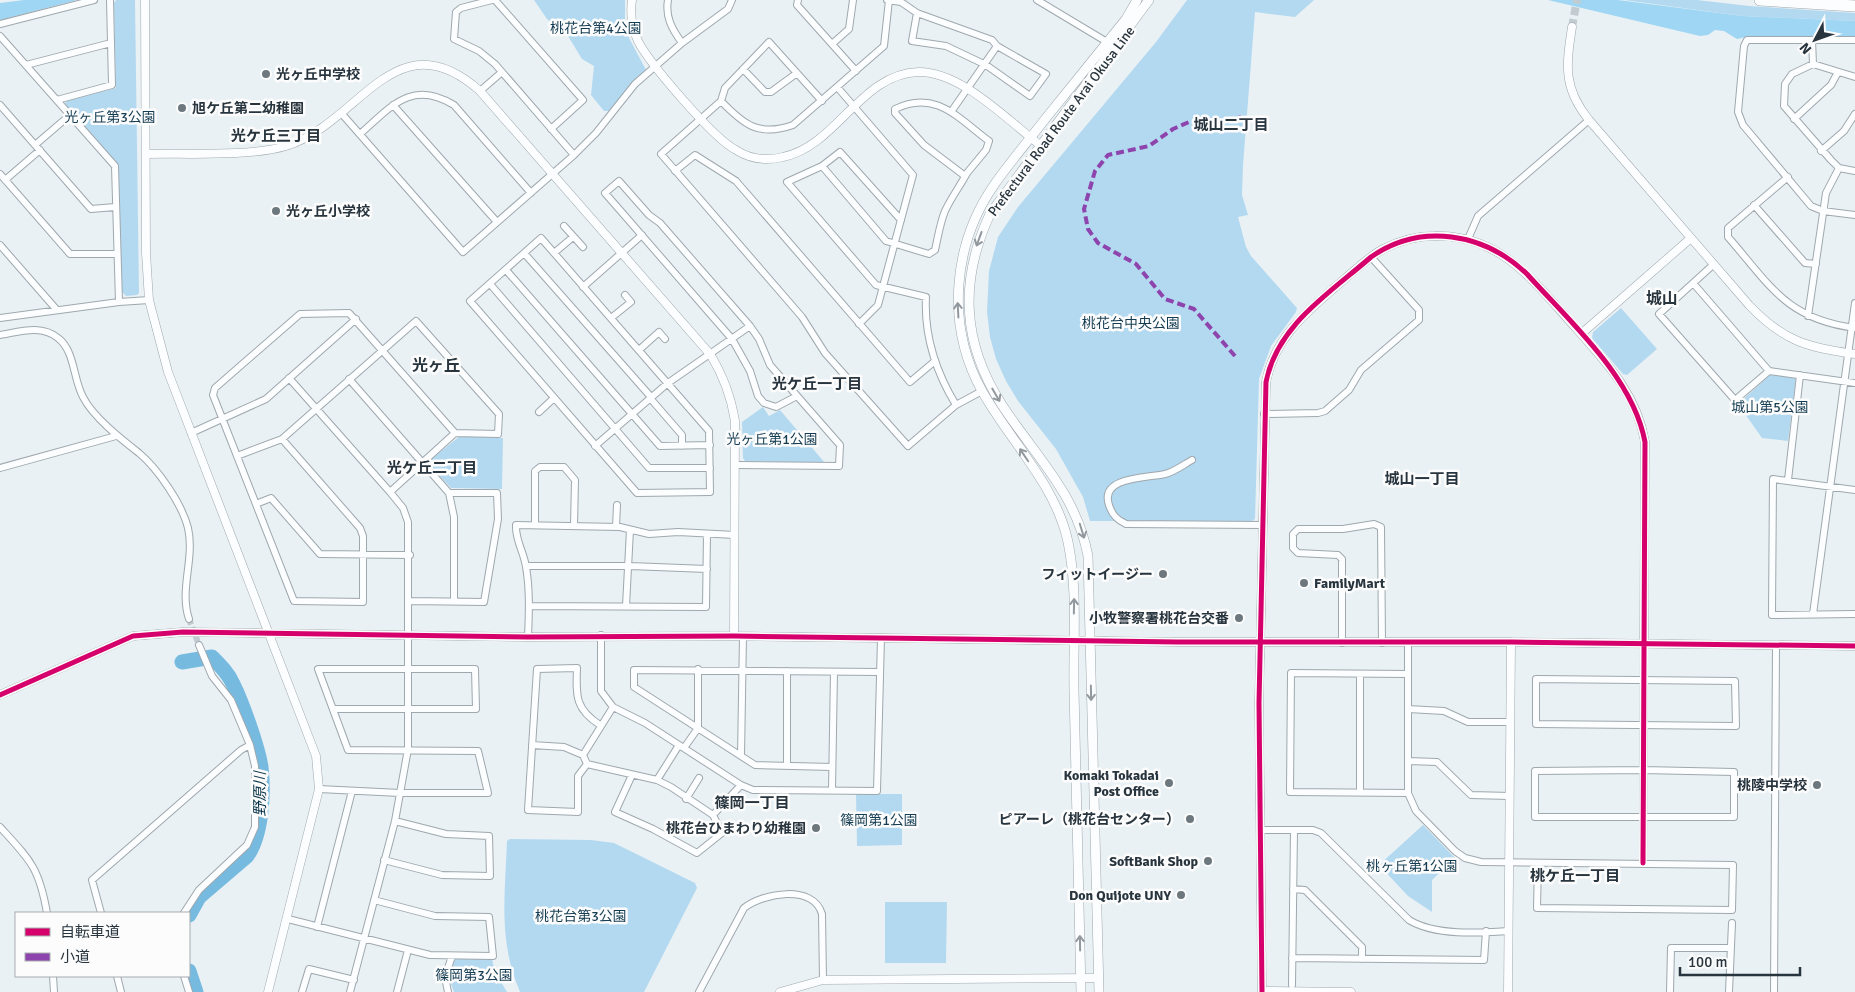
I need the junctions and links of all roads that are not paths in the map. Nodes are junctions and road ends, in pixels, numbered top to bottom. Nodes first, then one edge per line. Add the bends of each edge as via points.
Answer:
1 (94, 0) edge
2 (110, 0) edge
3 (144, 0) edge
4 (494, 0) edge
5 (632, 0) edge
6 (668, 0) edge
7 (732, 0) edge
8 (798, 0) edge
9 (853, 0) edge
10 (888, 0) edge
11 (1038, 0) edge
12 (1137, 0) edge
13 (1149, 0) edge
14 (1760, 0) edge
15 (1855, 6) edge
16 (917, 13) junction
17 (0, 24) edge
18 (1572, 26) tunnel mouth
19 (0, 36) edge
20 (1812, 40) junction
21 (1855, 40) edge
22 (1107, 42) junction
23 (111, 43) junction
24 (682, 43) junction
25 (832, 44) junction
26 (997, 46) junction
27 (1812, 64) junction
28 (986, 65) junction
29 (26, 66) junction
30 (656, 66) junction
31 (742, 69) junction
32 (856, 71) junction
33 (502, 72) junction
34 (1838, 72) junction
35 (797, 73) junction
36 (1855, 77) edge
37 (838, 88) junction
38 (480, 90) junction
39 (968, 90) junction
40 (57, 100) junction
41 (721, 101) junction
42 (822, 101) junction
43 (0, 105) edge
44 (394, 105) junction
45 (854, 107) junction
46 (950, 112) junction
47 (342, 114) junction
48 (1855, 114) edge
49 (70, 115) junction
50 (702, 118) junction
51 (1794, 119) junction
52 (1589, 120) junction
53 (551, 129) junction
54 (360, 134) junction
55 (1031, 138) junction
56 (1040, 145) junction
57 (38, 148) junction
58 (1821, 151) junction
59 (146, 154) junction
60 (574, 155) junction
61 (822, 166) junction
62 (1839, 168) junction
63 (675, 170) junction
64 (1855, 172) edge
65 (553, 173) junction
66 (1, 176) edge
67 (965, 176) junction
68 (1788, 177) junction
69 (531, 193) junction
70 (1754, 205) junction
71 (115, 207) junction
72 (1824, 211) junction
73 (1855, 215) edge
74 (901, 220) junction
75 (497, 222) junction
76 (564, 226) dead end
77 (642, 236) junction
78 (573, 237) junction
79 (1691, 238) junction
80 (1468, 239) junction
81 (894, 244) junction
82 (0, 245) edge
83 (583, 247) dead end
84 (524, 253) junction
85 (554, 253) junction
86 (622, 253) junction
87 (117, 254) junction
88 (1371, 257) junction
89 (1714, 264) junction
90 (1816, 264) junction
91 (506, 270) junction
92 (1693, 283) junction
93 (490, 284) junction
94 (583, 287) junction
95 (884, 287) junction
96 (625, 295) dead end
97 (149, 300) junction
98 (119, 302) junction
99 (1855, 303) edge
100 (56, 309) junction
101 (1808, 316) junction
102 (0, 317) edge
103 (611, 318) junction
104 (356, 320) junction
105 (858, 324) junction
106 (750, 326) junction
107 (1853, 328) edge
108 (1581, 334) junction
109 (0, 335) edge
110 (665, 339) dead end
111 (732, 339) junction
112 (383, 350) junction
113 (639, 350) junction
114 (710, 354) junction
115 (1852, 354) edge
116 (935, 361) junction
117 (1769, 371) junction
118 (1800, 375) junction
119 (289, 378) junction
120 (349, 379) junction
121 (1845, 381) junction
122 (1855, 382) edge
123 (668, 383) junction
124 (982, 391) junction
125 (797, 396) junction
126 (554, 398) junction
127 (651, 398) junction
128 (956, 405) junction
129 (316, 409) junction
130 (538, 412) dead end
131 (632, 414) junction
132 (1264, 414) junction
133 (222, 420) junction
134 (614, 429) junction
135 (191, 433) junction
136 (456, 433) junction
137 (116, 436) junction
138 (282, 439) junction
139 (710, 445) junction
140 (595, 446) junction
141 (682, 446) junction
142 (237, 456) junction
143 (1192, 460) dead end
144 (422, 462) junction
145 (736, 465) junction
146 (0, 468) edge
147 (710, 468) junction
148 (1788, 480) junction
149 (1831, 486) junction
150 (1855, 490) edge
151 (390, 492) junction
152 (449, 493) junction
153 (256, 504) junction
154 (617, 505) dead end
155 (535, 525) junction
156 (1262, 525) junction
157 (574, 526) junction
158 (616, 527) junction
159 (630, 530) junction
160 (707, 534) junction
161 (735, 535) junction
162 (363, 555) junction
163 (410, 555) junction
164 (526, 566) junction
165 (630, 566) junction
166 (707, 569) junction
167 (409, 601) junction
168 (454, 601) junction
169 (529, 606) junction
170 (626, 606) junction
171 (1813, 614) junction
172 (1855, 614) edge
173 (189, 619) tunnel mouth
174 (268, 635) junction
175 (409, 635) junction
176 (601, 635) junction
177 (734, 636) junction
178 (744, 636) junction
179 (528, 637) junction
180 (882, 638) junction
181 (1073, 640) junction
182 (1090, 640) junction
183 (1260, 642) junction
184 (1511, 642) junction
185 (1342, 643) junction
186 (1382, 643) junction
187 (1408, 643) junction
188 (1644, 644) junction
189 (199, 645) tunnel mouth
190 (1776, 646) junction
191 (1855, 646) edge
192 (409, 668) junction
193 (698, 669) junction
194 (743, 670) junction
195 (787, 671) junction
196 (834, 672) junction
197 (879, 672) junction
198 (1360, 674) junction
199 (1407, 674) junction
200 (1644, 679) junction
201 (0, 695) edge
202 (612, 706) junction
203 (334, 709) junction
204 (408, 709) junction
205 (1408, 709) junction
206 (1510, 722) junction
207 (600, 725) junction
208 (1643, 726) junction
209 (698, 728) junction
210 (250, 744) junction
211 (532, 745) junction
212 (681, 747) junction
213 (408, 749) junction
214 (583, 755) junction
215 (741, 756) junction
216 (1408, 761) junction
217 (586, 764) junction
218 (788, 766) junction
219 (832, 767) junction
220 (1643, 770) junction
221 (632, 775) junction
222 (699, 778) dead end
223 (657, 780) junction
224 (741, 785) junction
225 (319, 789) junction
226 (832, 790) junction
227 (352, 791) junction
228 (1360, 791) junction
229 (1408, 793) junction
230 (400, 794) junction
231 (1510, 796) junction
232 (686, 799) junction
233 (713, 815) junction
234 (1643, 817) junction
235 (395, 821) junction
236 (0, 826) edge
237 (1260, 830) junction
238 (1294, 830) junction
239 (384, 860) junction
240 (1510, 863) junction
241 (1538, 863) junction
242 (1643, 863) junction
243 (1293, 889) junction
244 (374, 900) junction
245 (47, 912) edge
246 (100, 912) edge
247 (185, 912) edge
248 (288, 919) junction
249 (1732, 923) dead end
250 (317, 927) junction
251 (1486, 931) junction
252 (1508, 931) junction
253 (364, 938) junction
254 (1731, 948) junction
255 (408, 950) junction
256 (452, 956) junction
257 (1292, 958) junction
258 (1362, 959) junction
259 (53, 977) edge
260 (117, 977) edge
261 (184, 977) edge
262 (1080, 978) junction
263 (1098, 978) junction
264 (354, 980) junction
265 (822, 980) junction
266 (1292, 985) dead end
267 (54, 992) edge
268 (121, 992) edge
269 (189, 992) edge
270 (268, 992) edge
271 (302, 992) edge
272 (350, 992) edge
273 (397, 992) edge
274 (448, 992) edge
275 (699, 992) edge
276 (780, 992) edge
277 (1081, 992) edge
278 (1098, 992) edge
279 (1262, 992) edge
280 (1351, 992) edge
281 (1508, 992) edge
282 (1670, 992) edge
283 (1729, 992) edge
284 (1774, 992) edge

1 - 17 street
2 - 23 street
3 - 59 street
4 - 33 street via 456,12 454,40 479,51
4 - 53 street via 583,100
5 - 30 street via 635,32
6 - 24 street via 667,15 672,30
7 - 24 street via 728,9
8 - 25 street via 797,5
9 - 25 street via 849,29
10 - 16 street via 902,2
10 - 32 street via 884,46
11 - 22 street
12 - 22 main road, Prefectural Road Route Arai Okusa Line
13 - 56 main road, Prefectural Road Route Arai Okusa Line
14 - 15 highway
16 - 26 street via 976,33
16 - 28 street via 912,41 946,46
18 - 52 street via 1567,59 1569,86 1573,98
19 - 29 street
20 - 21 street
20 - 27 street
20 - 68 street via 1754,38 1747,40 1744,46 1738,112 1743,125
22 - 55 main road, Prefectural Road Route Arai Okusa Line
23 - 29 street
23 - 40 street via 112,85
24 - 30 street
25 - 32 street
26 - 28 street
26 - 28 street via 1046,74 1030,96
27 - 34 street
27 - 51 street via 1792,74 1785,84 1784,106
28 - 39 street
29 - 40 street
30 - 50 street
30 - 60 street via 635,84
31 - 35 street via 765,92 771,92
31 - 35 street via 769,42
31 - 41 street via 725,88
32 - 37 street
33 - 38 street
33 - 53 street
34 - 36 street
34 - 51 street via 1832,85
35 - 42 street
37 - 42 street
37 - 45 street
38 - 47 street via 448,69 416,65 384,78
38 - 65 street
39 - 45 street via 934,74 906,74 886,81
39 - 46 street
39 - 55 street
40 - 49 street
41 - 42 street via 748,126 761,130 794,125
41 - 50 street
43 - 57 street
44 - 54 street
44 - 69 street via 415,94 440,96 454,105
44 - 75 street
45 - 50 street via 810,145 776,158 756,158 735,150 716,136
45 - 74 street via 913,174
46 - 67 street via 989,141 986,150
46 - 67 street via 924,101 907,103 895,109 895,113 924,145
47 - 54 street
47 - 59 street via 315,134 275,149
48 - 58 street via 1844,131
49 - 57 street
49 - 71 street via 115,166
50 - 63 street via 661,154
51 - 58 street
52 - 79 street
52 - 80 street via 1478,216
53 - 60 street
54 - 75 street via 463,252
55 - 56 street
124 -> 55 main road, Prefectural Road Route Arai Okusa Line via 966,356 959,325 960,272 981,208
56 -> 182 main road, Prefectural Road Route Arai Okusa Line via 1003,195 980,235 969,286 970,322 976,353 990,385 1062,487 1080,523 1090,575
57 - 66 street
57 - 71 street via 91,209
58 - 62 street
59 - 97 street
60 - 65 street
61 - 74 street via 840,152
61 - 81 street via 886,241
61 - 95 street via 787,182 876,285
62 - 64 street
62 - 72 street via 1826,193
63 - 105 street via 695,155 736,181
63 - 128 street via 802,317 825,353 908,446
65 - 69 street
65 - 86 street
66 - 87 street via 70,254
67 - 81 street via 944,214 935,250 929,254
68 - 70 street
68 - 72 street via 1811,206
69 - 75 street
70 - 90 street via 1805,263
70 - 101 street via 1728,228 1728,237 1783,300
71 - 87 street
72 - 73 street
72 - 90 street
74 - 81 street
76 - 78 street
77 - 86 street
77 - 106 street via 605,193 619,180
77 - 111 street
78 - 83 street
78 - 85 street
79 - 89 street
79 - 108 street
80 - 88 street via 1449,236 1415,238 1391,245
80 - 108 street via 1490,247 1517,264
81 - 95 street
82 - 100 street
84 - 85 street via 541,238
84 - 91 street
84 - 127 street
85 - 94 street
86 - 94 street
86 - 114 street
87 - 98 street
88 - 132 street via 1307,312 1282,340 1268,372
88 - 132 street via 1419,310 1418,320 1361,370 1349,390 1326,410
89 - 92 street
89 - 115 street via 1773,329 1814,348
90 - 101 street
91 - 93 street
91 - 131 street
92 - 117 street
92 - 117 street via 1659,314 1735,400
93 - 126 street via 470,301
93 - 134 street
94 - 103 street
95 - 105 street via 878,305
95 - 116 street via 926,297
96 - 103 street via 631,302
97 - 98 street
97 - 135 street via 165,362
98 - 100 street
99 - 107 street
100 - 102 street
101 - 107 street
103 - 113 street
104 - 112 street
104 - 119 street
104 - 133 street via 349,313 300,314 216,388 213,395
105 - 116 street via 910,382
106 - 111 street
106 - 125 street via 759,338 770,365
107 - 115 street
108 - 188 street via 1624,384 1643,428
109 - 137 street via 35,329 48,331 60,338 68,349 83,397
110 - 113 street via 659,332
111 - 114 street
111 - 125 street via 764,403 776,407
112 - 120 street
112 - 136 street
112 - 136 street via 416,321 499,414 498,434
113 - 123 street
114 - 123 street
114 - 145 street via 726,383 733,408
115 - 121 street
116 - 128 street via 943,384
117 - 118 street
118 - 121 street
118 - 148 street
119 - 129 street
119 - 133 street via 257,405
120 - 129 street
120 - 144 street
121 - 122 street
121 - 149 street
123 - 127 street
123 - 139 street via 709,431
124 - 128 street
181 -> 124 main road, Prefectural Road Route Arai Okusa Line via 1074,580 1064,527 1050,494
125 - 145 street via 840,445 839,466
126 - 130 street
126 - 140 street
127 - 131 street
127 - 141 street via 682,435
129 - 138 street
129 - 151 street
131 - 134 street
131 - 141 street via 660,446
132 - 156 street
133 - 135 street
133 - 142 street
134 - 140 street
134 - 147 street via 649,468
135 - 174 street
136 - 144 street
137 - 146 street
137 - 173 street via 157,472 182,512 188,529 185,598
138 - 142 street
138 - 162 street via 360,528
139 - 141 street
139 - 147 street
140 - 147 street via 637,493 710,492
142 - 153 street
143 - 156 street via 1166,474 1114,486 1108,495 1111,511 1126,524
144 - 151 street
144 - 152 street
145 - 161 street
148 - 149 street
148 - 171 street via 1772,479 1772,615
149 - 150 street
149 - 171 street
151 - 163 street via 403,508 408,522
152 - 168 street via 454,505
152 - 168 street via 497,492 498,519 484,602
153 - 162 street via 271,498 320,554
153 - 162 street via 294,601 363,602
154 - 158 street
155 - 157 street
155 - 157 street via 535,471 540,467 564,467 575,480
155 - 164 street via 516,525
156 - 183 street
157 - 158 street
158 - 159 street
159 - 160 street via 649,534
159 - 165 street
160 - 161 street
160 - 166 street
161 - 177 street
162 - 163 street
163 - 167 street
164 - 165 street
164 - 169 street
165 - 166 street
165 - 170 street
166 - 170 street via 706,607
167 - 168 street
167 - 175 street
169 - 170 street
169 - 179 street
171 - 172 street
174 - 175 street
174 - 201 street via 183,632 133,636
174 - 225 street via 316,756
175 - 179 street
175 - 192 street
176 - 177 street
176 - 179 street
176 - 202 street via 601,691
177 - 178 street
178 - 180 street
178 - 194 street
180 - 181 street
180 - 197 street
181 - 182 street
262 -> 181 main road, Prefectural Road Route Arai Okusa Line
182 - 183 street
182 -> 263 main road, Prefectural Road Route Arai Okusa Line
183 - 185 street
183 - 237 street
184 - 187 street
184 - 188 street
184 - 206 street
185 - 186 street
185 - 186 street via 1342,558 1339,555 1298,553 1293,548 1293,534 1298,529 1343,529 1374,524 1381,527
186 - 187 street
187 - 199 street
188 - 190 street
188 - 200 street
189 - 210 street via 212,676 231,700
190 - 191 street
190 - 284 street
192 - 203 street via 318,669
192 - 204 street
192 - 204 street via 475,669 476,709
193 - 194 street
193 - 209 street
193 - 209 street via 634,670 634,687
194 - 195 street
194 - 215 street
195 - 196 street
195 - 218 street
196 - 197 street
196 - 219 street
197 - 226 street via 877,791
198 - 199 street
198 - 228 street
198 - 228 street via 1291,673 1290,792
199 - 205 street
200 - 208 street
200 - 208 street via 1735,681 1736,726
200 - 208 street via 1536,680 1536,724
202 - 207 street
202 - 212 street
203 - 204 street
203 - 213 street via 348,750
204 - 213 street
205 - 206 street via 1444,711 1468,722
205 - 216 street
206 - 231 street
207 - 211 street via 579,705 577,668 537,669
207 - 214 street
208 - 220 street
209 - 212 street
209 - 215 street
210 - 246 street via 92,880
210 - 247 street via 256,766 252,837 239,855 199,890
211 - 214 street via 564,747
211 - 217 street via 528,810 578,812 578,776
212 - 223 street
212 - 224 street
213 - 230 street
213 - 230 street via 478,751 488,793
214 - 217 street
215 - 218 street via 755,765
216 - 229 street
216 - 231 street via 1436,762 1471,795
217 - 221 street
218 - 219 street
219 - 226 street
220 - 234 street
220 - 234 street via 1734,772 1734,817
220 - 234 street via 1535,771 1535,816
221 - 223 street
221 - 233 street via 615,812 653,828 697,853 722,833
222 - 232 street
223 - 232 street
224 - 226 street via 753,790
224 - 233 street
225 - 227 street
225 - 248 street
227 - 230 street
227 - 250 street
228 - 229 street
229 - 240 street via 1416,811 1465,858
230 - 235 street
231 - 240 street
232 - 233 street
234 - 242 street
235 - 239 street
235 - 239 street via 446,834 489,836 490,876 442,875
236 - 245 street via 37,871
237 - 238 street
237 - 279 street
238 - 243 street
238 - 251 street via 1321,833 1420,927 1439,931
239 - 244 street
240 - 241 street
240 - 252 street
241 - 242 street
241 - 242 street via 1537,908 1732,910 1733,865
243 - 257 street
243 - 258 street via 1305,890 1362,947
244 - 253 street
244 - 256 street via 435,916 489,918 493,956
248 - 250 street
248 - 270 street
249 - 254 street
250 - 253 street
251 - 252 street
251 - 258 street via 1484,960
252 - 281 street
253 - 255 street
253 - 264 street
254 - 282 street via 1671,948
254 - 283 street
255 - 256 street via 430,956
255 - 273 street
256 - 274 street via 445,976
257 - 258 street
257 - 266 street
259 - 267 street
260 - 268 street
261 - 269 street
262 - 263 street
262 - 265 street
262 - 277 main road, Prefectural Road Route Arai Okusa Line
263 - 278 main road, Prefectural Road Route Arai Okusa Line
264 - 271 street via 309,969
264 - 272 street
265 - 275 street via 822,914 819,906 810,897 785,895 753,901 744,908
265 - 276 street
279 - 280 street

